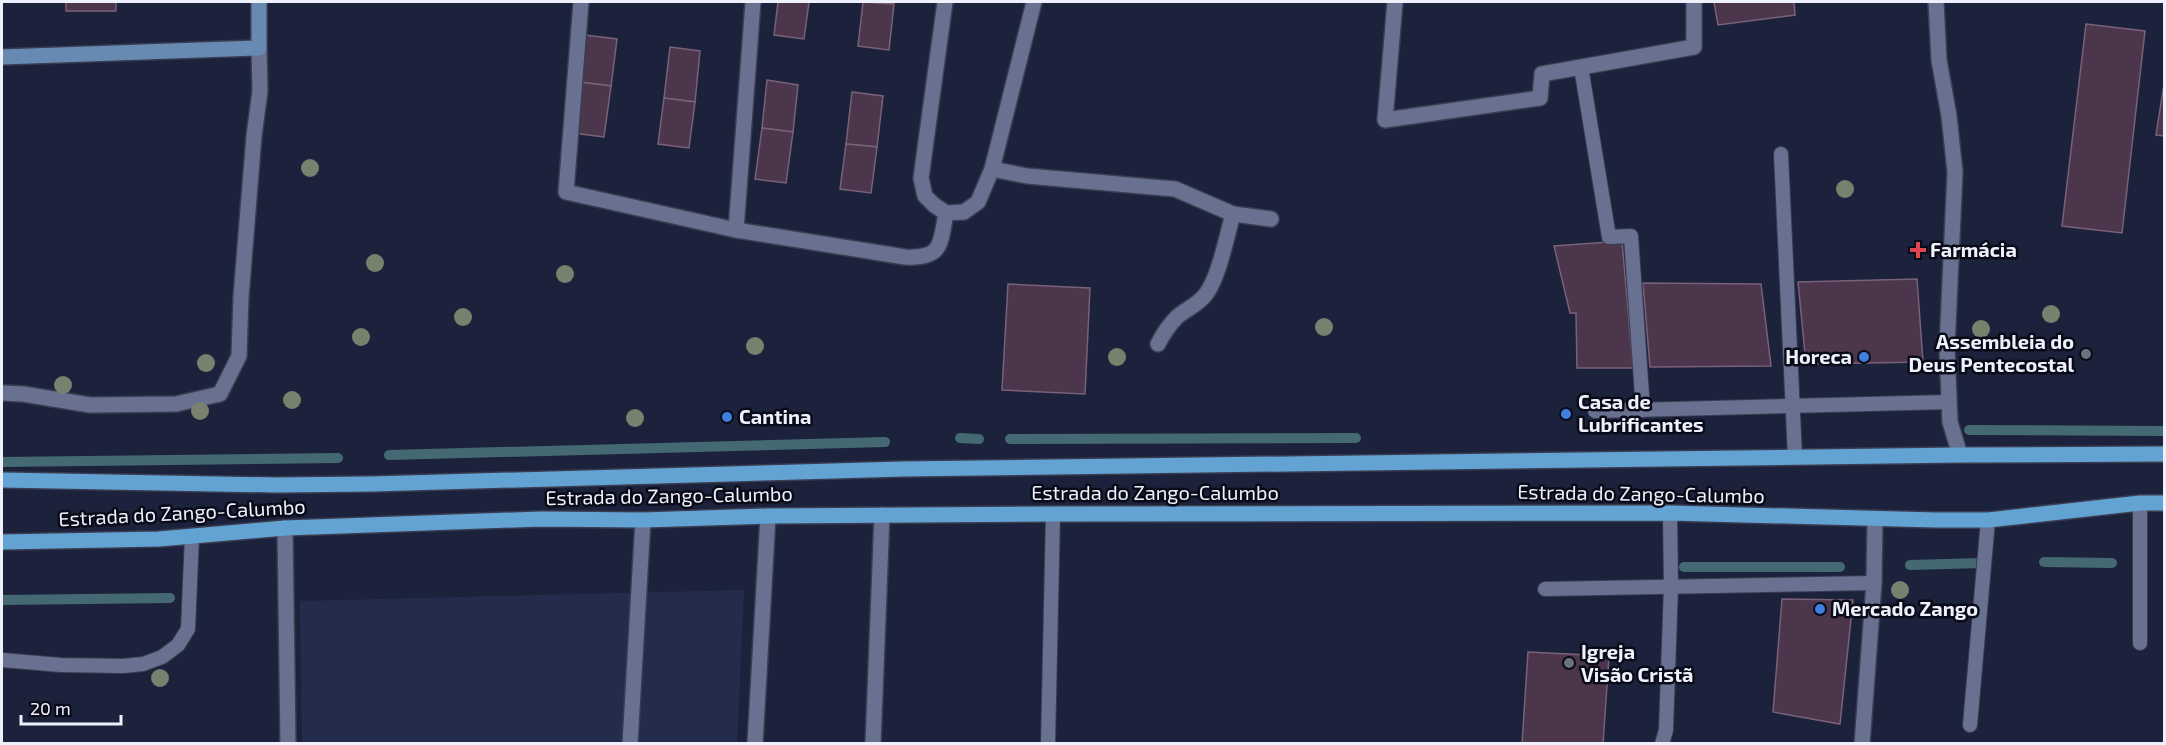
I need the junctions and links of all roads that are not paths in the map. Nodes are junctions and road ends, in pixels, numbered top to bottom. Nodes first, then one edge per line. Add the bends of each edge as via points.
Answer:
1 (259, 2) edge
2 (581, 2) edge
3 (753, 2) edge
4 (945, 2) edge
5 (1034, 2) edge
6 (1395, 2) edge
7 (1694, 2) edge
8 (1936, 2) edge
9 (259, 48) junction
10 (2, 57) edge
11 (1581, 67) junction
12 (1781, 154) dead end
13 (992, 169) junction
14 (946, 213) junction
15 (1233, 214) junction
16 (1271, 219) dead end
17 (735, 230) junction
18 (1158, 344) dead end
19 (2, 393) edge
20 (1949, 402) junction
21 (1793, 406) junction
22 (1643, 410) junction
23 (1595, 411) dead end
24 (2164, 454) edge
25 (1960, 455) junction
26 (1795, 457) junction
27 (2, 480) edge
28 (2140, 503) junction
29 (2164, 503) edge
30 (1670, 513) junction
31 (1053, 514) junction
32 (882, 515) junction
33 (768, 516) junction
34 (1875, 519) junction
35 (643, 520) junction
36 (1988, 520) junction
37 (285, 528) junction
38 (192, 536) junction
39 (2, 542) edge
40 (1874, 583) junction
41 (1671, 586) junction
42 (1545, 589) dead end
43 (2140, 643) dead end
44 (2, 660) edge
45 (1970, 725) dead end
46 (288, 744) edge
47 (630, 744) edge
48 (755, 744) edge
49 (873, 744) edge
50 (1048, 744) edge
51 (1662, 744) edge
52 (1862, 744) edge

1 - 9 street
2 - 17 street via 566,192
3 - 17 street
4 - 14 street via 921,178 925,196
5 - 13 street
6 - 11 street via 1385,120 1540,98 1542,74
7 - 11 street via 1694,47
8 - 20 street via 1939,60 1955,172 1948,325
9 - 10 street
9 - 19 street via 260,91 239,356 220,394 176,404 90,405
11 - 22 lane via 1610,237 1631,236
12 - 21 lane
13 - 14 street via 978,202 964,212
13 - 15 street via 1027,176 1175,189
14 - 17 street via 940,242 934,253 923,258
15 - 16 street
15 - 18 street via 1208,293 1178,316
20 - 21 lane
20 - 25 street via 1950,422
21 - 22 lane
21 - 26 lane
22 - 23 lane
24 - 25 main road, Estrada do Zango-Calumbo
25 - 26 main road, Estrada do Zango-Calumbo
26 - 27 main road, Estrada do Zango-Calumbo via 926,469 372,484
28 - 29 main road, Estrada do Zango-Calumbo
28 - 36 main road, Estrada do Zango-Calumbo
28 - 43 lane
30 - 31 main road, Estrada do Zango-Calumbo
30 - 34 main road, Estrada do Zango-Calumbo
30 - 41 lane
31 - 32 main road, Estrada do Zango-Calumbo
31 - 50 lane
32 - 33 main road, Estrada do Zango-Calumbo
32 - 49 street
33 - 35 main road, Estrada do Zango-Calumbo
33 - 48 street
34 - 36 main road, Estrada do Zango-Calumbo
34 - 40 street
35 - 37 main road, Estrada do Zango-Calumbo via 541,519
35 - 47 street
36 - 45 lane
37 - 38 main road, Estrada do Zango-Calumbo
37 - 46 street
38 - 39 main road, Estrada do Zango-Calumbo
38 - 44 lane via 188,629 178,645 162,657 123,666
40 - 41 lane
40 - 52 street
41 - 42 lane
41 - 51 lane via 1666,730

